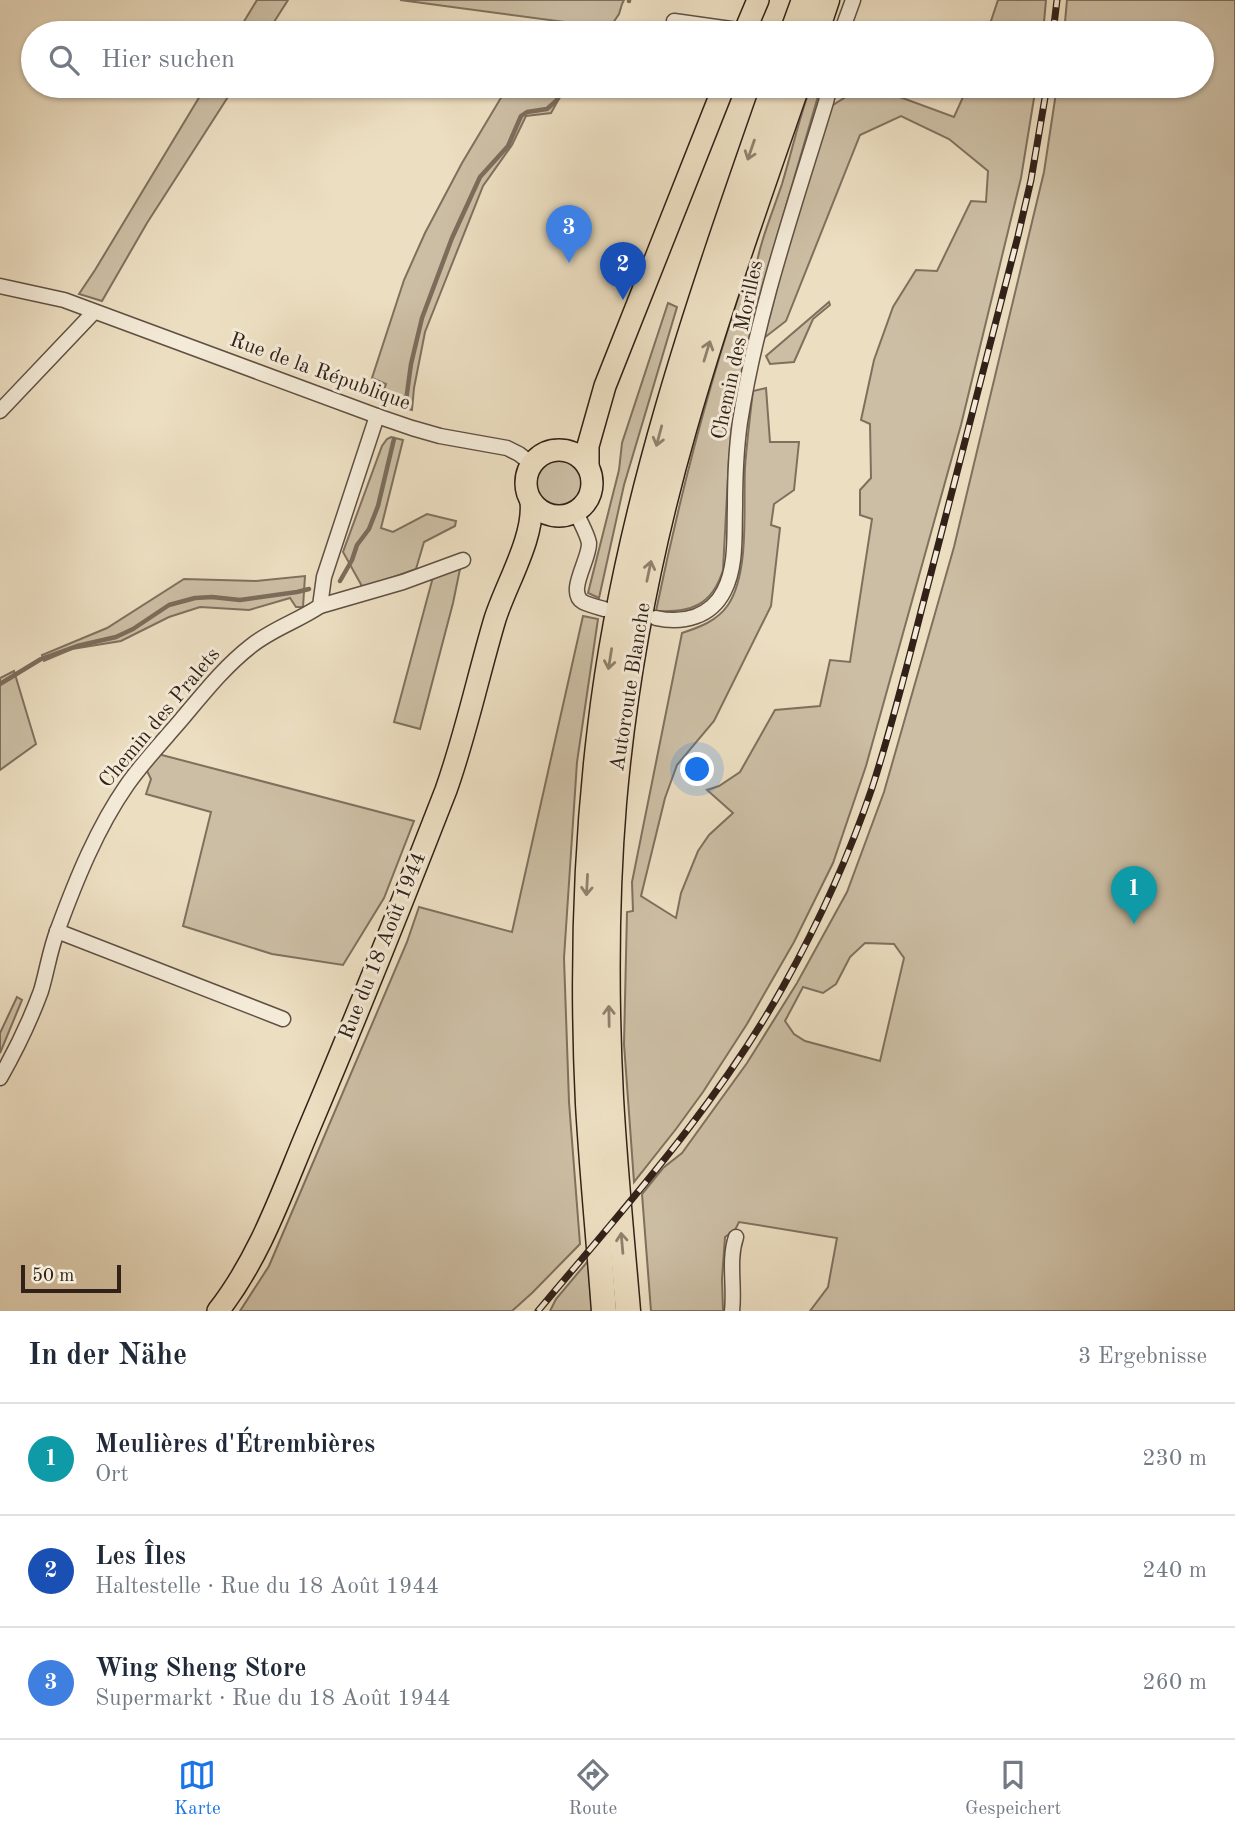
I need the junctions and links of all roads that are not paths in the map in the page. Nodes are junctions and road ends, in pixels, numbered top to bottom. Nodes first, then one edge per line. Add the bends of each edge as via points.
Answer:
1 (758, 0) edge
2 (804, 0) edge
3 (827, 0) edge
4 (853, 0) edge
5 (749, 21) edge
6 (796, 21) edge
7 (820, 21) edge
8 (845, 21) edge
9 (719, 98) edge
10 (770, 98) edge
11 (793, 98) edge
12 (827, 98) edge
13 (0, 286) edge
14 (94, 312) junction
15 (605, 386) junction
16 (0, 411) edge
17 (377, 416) junction
18 (559, 449) junction
19 (532, 464) junction
20 (587, 465) junction
21 (531, 501) junction
22 (566, 514) junction
23 (463, 560) dead end
24 (516, 568) junction
25 (320, 606) junction
26 (604, 609) dead end
27 (656, 618) dead end
28 (57, 931) junction
29 (283, 1019) dead end
30 (0, 1078) edge
31 (736, 1237) dead end
32 (218, 1311) edge
33 (604, 1311) edge
34 (628, 1311) edge
35 (732, 1311) edge

1 - 5 main road
2 - 6 highway
3 - 7 highway
4 - 8 street
9 - 15 main road
10 -> 33 highway, Autoroute Blanche via 663,420 624,580 600,725 589,854 586,974 588,1104
34 -> 11 highway, Autoroute Blanche via 611,1097 608,977 611,851 623,726 648,578 684,428
12 - 27 street, Chemin des Morilles via 780,252 740,422 729,579 723,594 705,612 683,620
13 - 14 street, Rue de la République via 64,300
14 - 16 street
14 - 17 street, Rue de la République
15 - 18 main road
15 - 20 main road
17 - 19 street, Rue de la République via 440,436 507,448
17 - 25 street via 324,577
18 - 19 main road via 544,453
18 - 20 main road via 575,453
19 - 21 main road via 526,482
20 - 22 main road via 592,477 590,495 583,506
21 - 22 main road via 543,512
21 - 24 main road, Rue du 18 Août 1944 via 531,520
22 - 24 main road, Rue du 18 Août 1944
22 - 26 street via 589,544 578,598
23 - 25 street, Chemin des Pralets
24 - 32 main road, Rue du 18 Août 1944 via 496,617 455,765 433,825 269,1222 247,1268
25 - 28 street, Chemin des Pralets via 269,633 235,660 129,782 99,834
28 - 29 street
28 - 30 street, Chemin des Pralets via 32,1013
31 - 35 street

